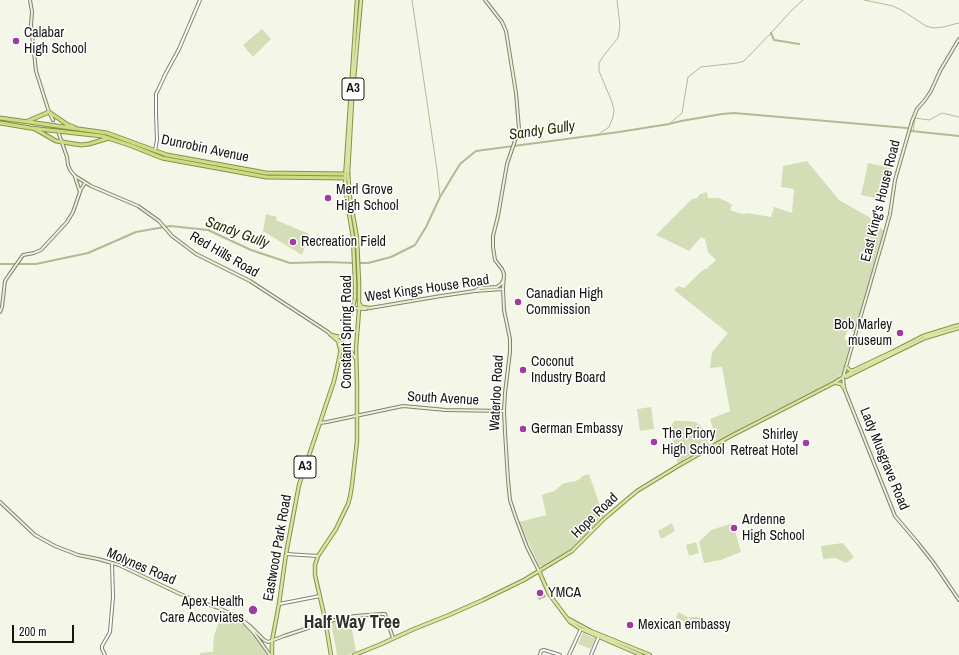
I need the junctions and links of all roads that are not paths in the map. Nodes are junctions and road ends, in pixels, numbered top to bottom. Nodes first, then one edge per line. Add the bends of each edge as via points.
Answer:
1 (30, 0) edge
2 (200, 0) edge
3 (358, 0) edge
4 (361, 0) edge
5 (485, 0) edge
6 (959, 39) edge
7 (49, 112) junction
8 (0, 118) edge
9 (53, 120) tunnel mouth
10 (27, 122) junction
11 (0, 123) edge
12 (34, 128) junction
13 (80, 129) junction
14 (60, 133) junction
15 (108, 138) junction
16 (62, 142) junction
17 (155, 151) junction
18 (154, 156) junction
19 (74, 176) junction
20 (347, 176) junction
21 (80, 180) junction
22 (78, 183) junction
23 (85, 183) junction
24 (83, 186) junction
25 (80, 193) junction
26 (356, 267) junction
27 (504, 279) junction
28 (359, 286) junction
29 (503, 289) junction
30 (476, 290) junction
31 (353, 308) junction
32 (359, 308) junction
33 (370, 308) junction
34 (0, 312) edge
35 (959, 325) edge
36 (959, 328) edge
37 (331, 335) junction
38 (343, 335) junction
39 (341, 343) junction
40 (340, 357) junction
41 (356, 359) junction
42 (846, 367) junction
43 (854, 370) junction
44 (843, 378) junction
45 (834, 383) junction
46 (844, 388) junction
47 (504, 411) junction
48 (357, 415) junction
49 (320, 423) junction
50 (0, 502) edge
51 (286, 554) junction
52 (318, 556) junction
53 (112, 563) junction
54 (539, 571) junction
55 (320, 596) junction
56 (959, 600) edge
57 (279, 604) junction
58 (567, 617) junction
59 (240, 618) junction
60 (325, 622) junction
61 (581, 629) junction
62 (599, 636) junction
63 (393, 638) junction
64 (272, 641) junction
65 (105, 655) edge
66 (271, 655) edge
67 (331, 655) edge
68 (354, 655) edge
69 (540, 655) edge
70 (560, 655) edge
71 (569, 655) edge
72 (591, 655) edge
73 (641, 655) edge
74 (650, 655) edge

1 - 7 main road via 36,71
2 - 17 street via 179,50 156,94
3 - 20 main road, Constant Spring Road / A3
4 - 20 main road, Constant Spring Road / A3
5 - 27 main road, Waterloo Road via 506,31 518,107 519,129 507,164 492,247 495,260 504,272
6 - 42 main road, East King's House Road via 931,91 916,109 895,180 890,214
7 - 9 main road
7 - 10 highway
7 - 13 highway via 68,125
8 - 10 highway, Dunrobin Avenue
10 - 13 highway, Dunrobin Avenue
11 - 12 highway, Dunrobin Avenue
12 - 14 highway, Dunrobin Avenue
12 - 16 highway
13 - 17 highway, Dunrobin Avenue via 107,133
14 - 15 highway, Dunrobin Avenue
14 - 16 main road
15 - 16 highway via 81,145
15 - 18 highway, Dunrobin Avenue
16 - 19 main road
17 - 18 street
17 - 20 highway, Dunrobin Avenue via 266,173
18 - 20 highway, Dunrobin Avenue via 266,177
19 - 21 main road, Red Hills Road
19 - 22 main road
20 - 26 main road, Constant Spring Road / A3 via 346,197
21 - 22 main road
21 - 23 main road, Red Hills Road
22 - 24 main road
22 - 25 main road
23 - 24 main road
23 - 37 main road, Red Hills Road via 138,206 159,221 195,254 250,281
24 - 25 main road
25 - 34 main road via 67,222 41,250 20,258 6,281
26 - 28 main road, Constant Spring Road / A3
26 - 31 main road, Constant Spring Road / A3
27 - 29 main road, Waterloo Road
27 - 30 main road via 497,287
28 - 32 main road, Constant Spring Road / A3
28 - 33 main road via 361,306
29 - 30 main road, West Kings House Road
29 - 47 main road, Waterloo Road via 510,338
30 - 33 main road, West Kings House Road
31 - 32 main road, West Kings House Road
31 - 38 main road, Eastwood Park Road / A3
32 - 33 main road, West Kings House Road
32 - 41 main road, Constant Spring Road / A3
35 - 43 main road, Hope Road via 923,336
36 - 44 main road, Hope Road via 925,338
37 - 38 main road
37 - 39 main road, Red Hills Road
37 - 40 main road via 338,342
38 - 39 main road, Eastwood Park Road / A3
39 - 40 main road, Eastwood Park Road / A3
39 - 41 main road, Red Hills Road
40 - 49 main road, Eastwood Park Road / A3
41 - 48 main road, Constant Spring Road / A3
42 - 43 main road
42 - 44 main road, East King's House Road
43 - 44 main road, Hope Road
44 - 45 main road, Hope Road
44 - 46 main road, Lady Musgrave Road
45 - 46 main road via 841,384
45 - 54 main road, Hope Road via 729,437 637,491 572,552
46 - 56 main road, Lady Musgrave Road via 895,516 933,562
47 - 48 main road, South Avenue via 403,406
47 - 54 main road, Waterloo Road via 510,500 524,540
48 - 49 main road, South Avenue
48 - 52 main road, Constant Spring Road / A3 via 357,441 347,508
49 - 51 main road, Eastwood Park Road / A3 via 299,485
50 - 53 main road, Molynes Road via 35,534 55,546 78,555
51 - 52 street
51 - 57 main road, Eastwood Park Road / A3
52 - 55 main road, Constant Spring Road / A3 via 315,575
53 - 59 main road, Molynes Road
53 - 65 street via 110,632 102,646
54 - 58 main road via 549,594
54 - 63 main road, Hope Road via 483,600
55 - 57 street
55 - 60 main road, Constant Spring Road / A3
57 - 64 main road, Eastwood Park Road / A3
58 - 61 main road
58 - 62 main road
59 - 64 main road via 264,640
59 - 66 main road, Molynes Road
60 - 63 main road via 385,614
60 - 64 main road
60 - 67 main road, Constant Spring Road / A3
61 - 62 main road
61 - 71 street
62 - 72 street
62 - 73 main road
62 - 74 main road
63 - 68 main road, Hope Road
64 - 66 main road, Eastwood Park Road / A3
69 - 70 street via 544,650

